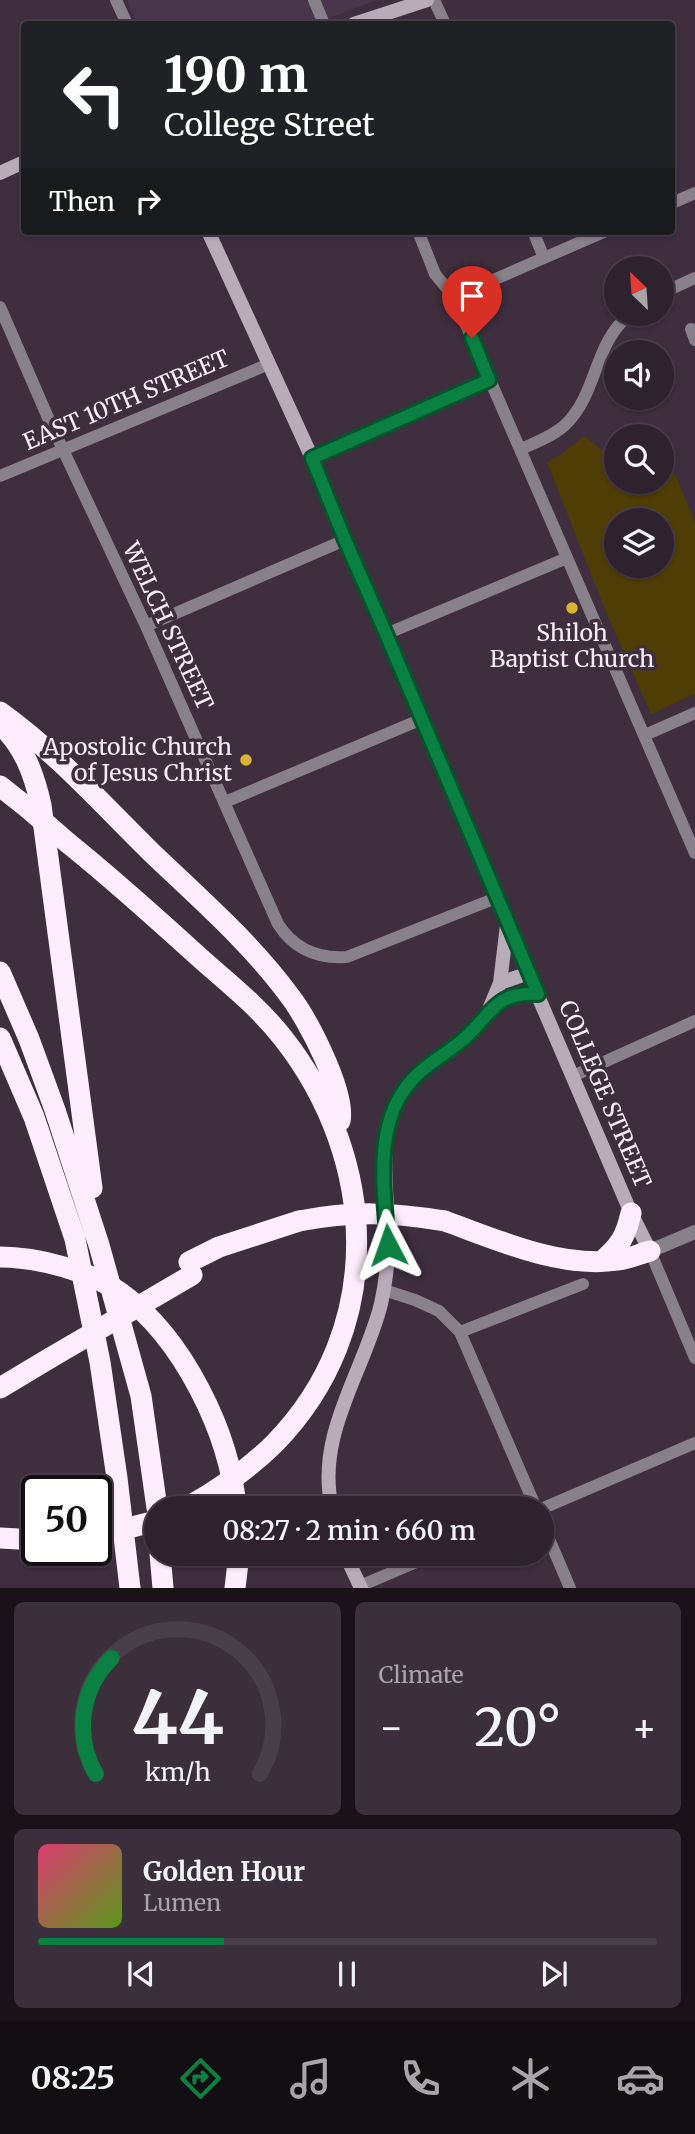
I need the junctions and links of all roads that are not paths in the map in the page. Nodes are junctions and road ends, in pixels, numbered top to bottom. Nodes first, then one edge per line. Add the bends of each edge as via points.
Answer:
1 (116, 0) edge
2 (314, 0) edge
3 (427, 0) edge
4 (434, 0) edge
5 (126, 21) edge
6 (323, 21) edge
7 (363, 21) edge
8 (444, 21) edge
9 (21, 163) edge
10 (0, 173) edge
11 (695, 193) edge
12 (675, 202) edge
13 (210, 235) edge
14 (420, 235) edge
15 (535, 235) edge
16 (597, 235) edge
17 (544, 258) junction
18 (695, 278) edge
19 (674, 288) edge
20 (454, 297) junction
21 (0, 307) edge
22 (620, 326) edge
23 (269, 364) junction
24 (489, 380) junction
25 (521, 449) junction
26 (63, 450) junction
27 (312, 458) junction
28 (0, 476) edge
29 (345, 540) junction
30 (567, 558) junction
31 (146, 626) junction
32 (386, 634) junction
33 (0, 712) edge
34 (695, 713) edge
35 (422, 719) junction
36 (0, 724) edge
37 (645, 735) junction
38 (0, 786) edge
39 (225, 802) junction
40 (695, 853) edge
41 (496, 898) junction
42 (507, 923) junction
43 (0, 972) edge
44 (529, 973) junction
45 (500, 983) junction
46 (538, 994) junction
47 (484, 1017) junction
48 (695, 1021) edge
49 (0, 1038) edge
50 (0, 1072) edge
51 (573, 1076) junction
52 (337, 1133) junction
53 (631, 1213) junction
54 (695, 1232) edge
55 (75, 1238) junction
56 (99, 1245) junction
57 (650, 1251) junction
58 (0, 1257) edge
59 (602, 1261) junction
60 (583, 1284) dead end
61 (384, 1290) junction
62 (460, 1332) junction
63 (48, 1351) junction
64 (695, 1358) edge
65 (0, 1370) edge
66 (0, 1388) edge
67 (695, 1443) edge
68 (155, 1496) edge
69 (208, 1496) edge
70 (235, 1496) edge
71 (330, 1496) edge
72 (531, 1496) edge
73 (554, 1503) edge
74 (144, 1524) edge
75 (112, 1532) edge
76 (0, 1538) edge
77 (21, 1539) edge
78 (554, 1550) edge
79 (161, 1566) edge
80 (238, 1566) edge
81 (350, 1566) edge
82 (408, 1566) edge
83 (360, 1587) edge
84 (130, 1588) edge
85 (163, 1588) edge
86 (236, 1588) edge
87 (570, 1588) edge

1 - 5 street
2 - 6 street
3 - 7 main road
4 - 8 street
9 - 10 main road
11 - 12 street
13 - 23 main road, COLLEGE STREET
14 - 20 street via 435,274
15 - 17 street
16 - 17 street
17 - 20 street
18 - 19 street
20 - 24 street
21 - 26 street, WELCH STREET
22 - 25 street via 605,344 581,405 564,426
23 - 26 street, EAST 10TH STREET
23 - 27 main road, COLLEGE STREET
24 - 25 street
24 - 27 street
25 - 30 street
26 - 28 street, EAST 10TH STREET
26 - 31 street, WELCH STREET
27 - 29 main road, COLLEGE STREET
29 - 31 street
29 - 32 main road, COLLEGE STREET
30 - 32 street
30 - 37 street
31 - 39 street, WELCH STREET
32 - 35 main road, COLLEGE STREET
33 - 52 highway via 55,758 234,932 281,985 304,1018 328,1067 341,1113
34 - 37 street
35 - 39 street
35 - 41 main road, COLLEGE STREET
36 - 56 highway via 30,766 41,805
37 - 40 street
38 - 52 highway, bridge via 266,1017 302,1063
39 - 41 street, WELCH STREET via 278,924 289,939 310,952 334,958 353,956
41 - 42 main road, COLLEGE STREET
42 - 44 main road, COLLEGE STREET
42 - 45 main road
43 - 56 highway via 29,1039
44 - 45 main road
44 - 46 main road, COLLEGE STREET
45 - 47 main road
46 - 47 main road via 509,996
46 - 51 main road, COLLEGE STREET
47 - 61 main road via 412,1079 390,1118 384,1151 388,1245
48 - 51 street
49 - 55 highway via 34,1118
50 - 55 highway
51 - 53 main road, COLLEGE STREET
52 - 69 highway via 358,1224 355,1276 346,1319 323,1375 290,1425 245,1470
53 - 57 main road, COLLEGE STREET
53 - 59 highway via 626,1234
54 - 57 street
55 - 84 highway via 100,1362
56 - 68 highway via 141,1396
57 - 59 highway
57 - 64 street, COLLEGE STREET
58 - 70 highway, bridge via 62,1267 94,1278 122,1293 153,1322 207,1401 225,1446
59 - 63 highway, bridge via 552,1258 445,1221 404,1214 362,1213 299,1221 219,1247
60 - 62 street
61 - 62 street via 439,1311
61 - 71 main road via 333,1437
62 - 72 street
63 - 65 highway
63 - 66 highway
67 - 73 street
74 - 75 highway, bridge
76 - 77 highway
78 - 87 street
79 - 85 highway
80 - 86 highway
81 - 83 main road
82 - 83 street

